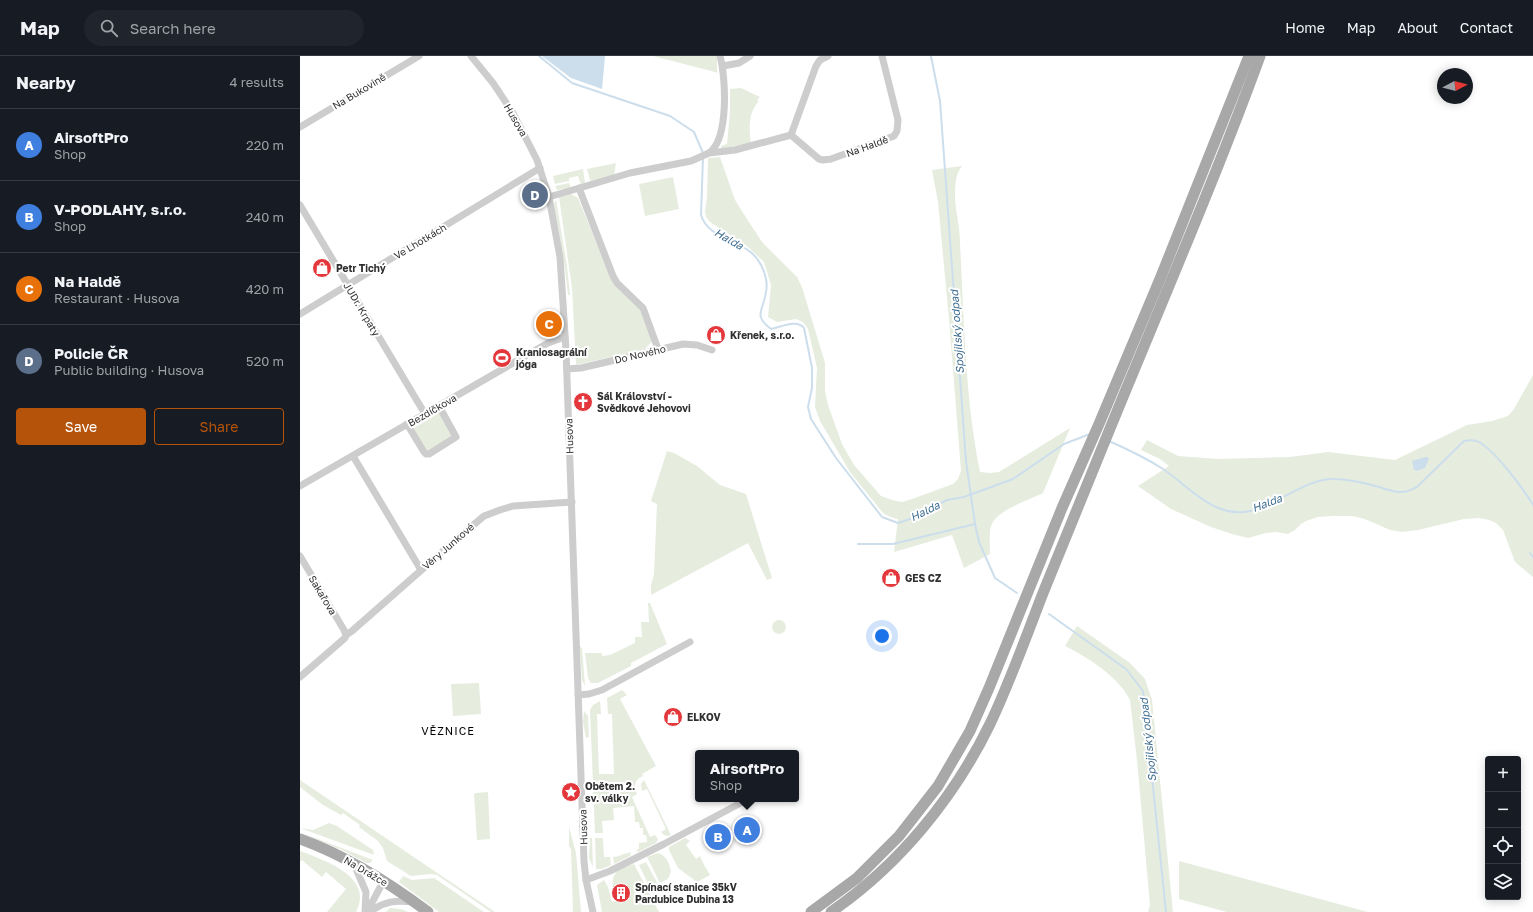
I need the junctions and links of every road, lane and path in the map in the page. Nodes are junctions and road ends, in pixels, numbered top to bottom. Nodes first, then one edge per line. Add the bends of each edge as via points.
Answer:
1 (419, 56) edge
2 (471, 56) edge
3 (720, 56) edge
4 (750, 56) edge
5 (828, 56) edge
6 (882, 56) edge
7 (1249, 56) edge
8 (1260, 56) edge
9 (723, 66) junction
10 (300, 127) edge
11 (791, 134) junction
12 (709, 153) junction
13 (540, 168) junction
14 (579, 188) junction
15 (549, 197) junction
16 (300, 205) edge
17 (348, 285) junction
18 (300, 314) edge
19 (566, 337) junction
20 (658, 349) junction
21 (712, 350) dead end
22 (567, 369) junction
23 (439, 406) junction
24 (425, 414) junction
25 (407, 424) junction
26 (353, 456) junction
27 (300, 486) edge
28 (572, 502) junction
29 (300, 556) edge
30 (421, 570) junction
31 (346, 635) junction
32 (690, 642) dead end
33 (300, 677) edge
34 (578, 695) junction
35 (743, 802) edge
36 (300, 839) edge
37 (353, 862) junction
38 (384, 880) junction
39 (586, 880) junction
40 (415, 902) junction
41 (368, 912) edge
42 (428, 912) edge
43 (593, 912) edge
44 (811, 912) edge
45 (831, 912) edge

1 - 10 street, Na Bukovině
2 - 13 street, Husova via 513,112
3 - 9 street
4 - 9 street via 739,63
5 - 11 street via 820,60 816,66
6 - 11 street, Na Haldě via 898,120 894,136 823,160 817,158
7 - 44 main road via 1198,185 970,731 926,804 886,851 852,882
8 - 45 main road via 1209,190 990,722 949,792 911,840 867,884
9 - 12 street via 724,101 721,129 716,147
11 - 12 street via 735,150
12 - 14 street via 695,159 630,173
13 - 15 street, Husova
13 - 17 street, Ve Lhotkách
14 - 15 street
14 - 20 street via 613,276 643,308
15 - 19 street, Husova via 560,257
16 - 17 street, JUDr. Krpaty
17 - 18 street, Ve Lhotkách
17 - 24 street, JUDr. Krpaty
19 - 22 street, Husova
19 - 23 street, Bezdíčkova via 548,343
20 - 21 street, Do Nového via 687,343
20 - 22 street, Do Nového via 581,368
22 - 28 street, Husova
23 - 24 street, Bezdíčkova
23 - 25 street via 456,437 429,454 424,452
24 - 25 street, Bezdíčkova
25 - 26 street, Bezdíčkova
26 - 27 street, Bezdíčkova
26 - 30 street
28 - 30 street, Věry Junkové via 513,506 490,513
28 - 34 street, Husova
29 - 31 street, Sakařova
30 - 31 street, Věry Junkové
31 - 33 street, Věry Junkové
32 - 34 street via 602,690
34 - 39 street, Husova
35 - 39 street via 695,829 610,871
36 - 37 main road, Na Drážce
37 - 38 main road, Na Drážce
37 - 41 street via 364,885
38 - 40 main road, Na Drážce
38 - 41 street
39 - 43 street, Husova
40 - 41 street via 386,902
40 - 42 main road, Na Drážce

